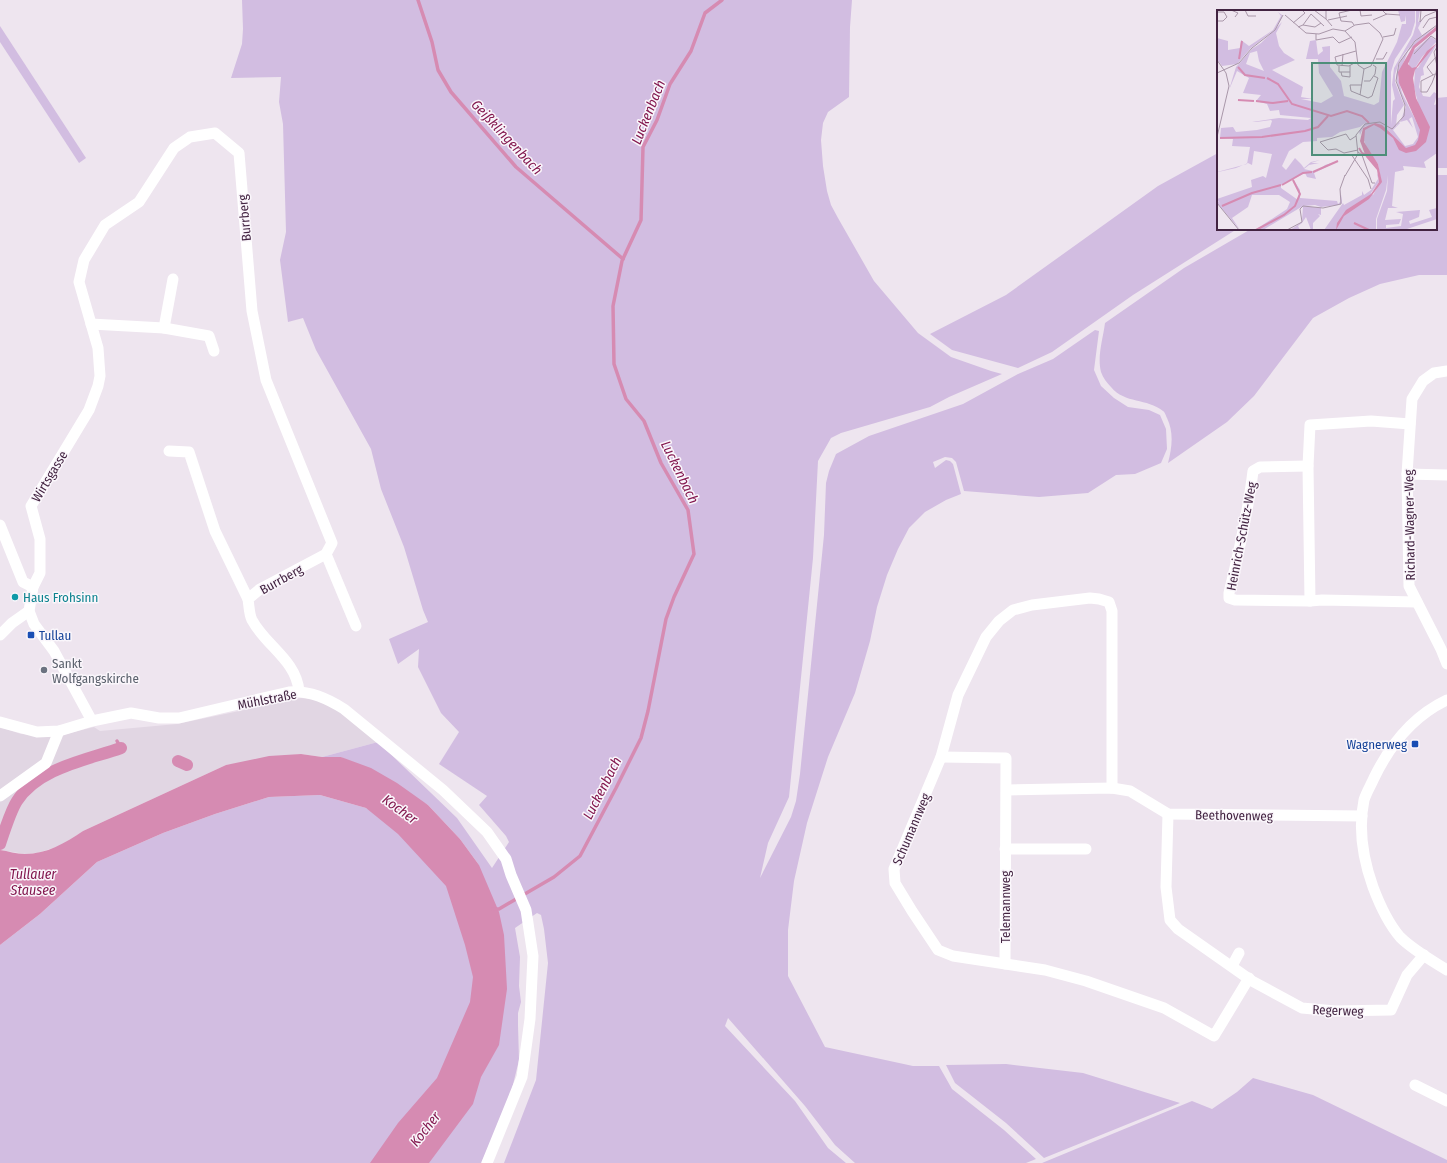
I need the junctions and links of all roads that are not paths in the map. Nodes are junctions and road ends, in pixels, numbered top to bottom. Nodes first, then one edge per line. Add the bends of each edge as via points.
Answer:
1 (173, 279) dead end
2 (91, 324) junction
3 (164, 328) junction
4 (214, 351) dead end
5 (1447, 371) edge
6 (96, 394) joint
7 (1410, 424) junction
8 (169, 451) dead end
9 (1308, 466) junction
10 (1407, 474) junction
11 (1447, 475) edge
12 (0, 525) edge
13 (326, 554) junction
14 (33, 587) junction
15 (248, 599) junction
16 (1310, 601) junction
17 (1417, 602) junction
18 (29, 611) junction
19 (356, 626) dead end
20 (0, 635) edge
21 (1447, 664) edge
22 (299, 691) junction
23 (1447, 700) edge
24 (92, 721) junction
25 (0, 722) edge
26 (59, 731) junction
27 (941, 757) junction
28 (1112, 788) junction
29 (1007, 790) junction
30 (0, 796) edge
31 (1168, 814) junction
32 (1362, 816) junction
33 (1005, 848) junction
34 (1086, 849) dead end
35 (1239, 953) dead end
36 (1424, 955) junction
37 (1005, 964) junction
38 (1232, 966) junction
39 (1447, 970) edge
40 (1249, 978) junction
41 (1415, 1085) dead end
42 (1447, 1101) edge
43 (487, 1163) edge

1 - 3 street
2 - 3 street
2 - 6 street, Burrberg via 98,348 100,376
2 - 13 street, Burrberg via 79,282 84,260 105,225 139,202 174,148 190,137 215,133 239,153 252,311 266,380 332,542
3 - 4 street via 209,336
5 - 7 street, Richard-Wagner-Weg via 1434,373 1423,381 1412,399
6 - 14 street, Wirtsgasse via 31,506 40,539 40,573
7 - 9 street via 1371,421 1310,425
7 - 10 street, Richard-Wagner-Weg
8 - 15 street via 189,452 215,531
9 - 16 street
9 - 16 street, Heinrich-Schütz-Weg via 1260,467 1253,471 1250,500 1229,598
10 - 11 street
10 - 17 street, Richard-Wagner-Weg via 1409,586
12 - 14 street via 23,582
13 - 15 street, Burrberg via 260,589
13 - 19 street
14 - 18 street, Wirtsgasse
15 - 22 street, Burrberg via 252,619 293,670 298,680
16 - 17 street, Heinrich-Schütz-Weg
17 - 21 street, Richard-Wagner-Weg
18 - 20 street
18 - 24 street via 34,624 54,651
22 - 24 street, Mühlstraße via 179,718 159,718 131,713
22 - 43 street, Mühlstraße via 326,698 344,709 443,790 487,832 506,859 526,910 533,956 530,1020 522,1077
23 - 32 street via 1418,718 1383,759 1365,796
24 - 26 street, Mühlstraße
25 - 26 street, Mühlstraße via 37,732
26 - 30 street via 46,763
27 - 28 street, Schumannweg via 958,695 986,637 999,621 1013,610 1032,605 1099,599 1109,602 1112,611
27 - 29 street via 1006,758
27 - 37 street, Schumannweg via 894,869 895,883 938,950 953,956
28 - 29 street
28 - 31 street via 1130,790
29 - 33 street, Telemannweg
31 - 32 street, Beethovenweg
31 - 38 street, Regerweg via 1166,887 1170,920 1189,938
32 - 36 street via 1362,839 1367,869 1380,906 1400,936
33 - 34 street
33 - 37 street, Telemannweg
35 - 38 street
36 - 39 street
36 - 40 street, Regerweg via 1407,976 1391,1010 1334,1011 1302,1008
37 - 40 street, Schumannweg via 1045,970 1086,981 1164,1008 1214,1036
38 - 40 street, Regerweg
41 - 42 street

